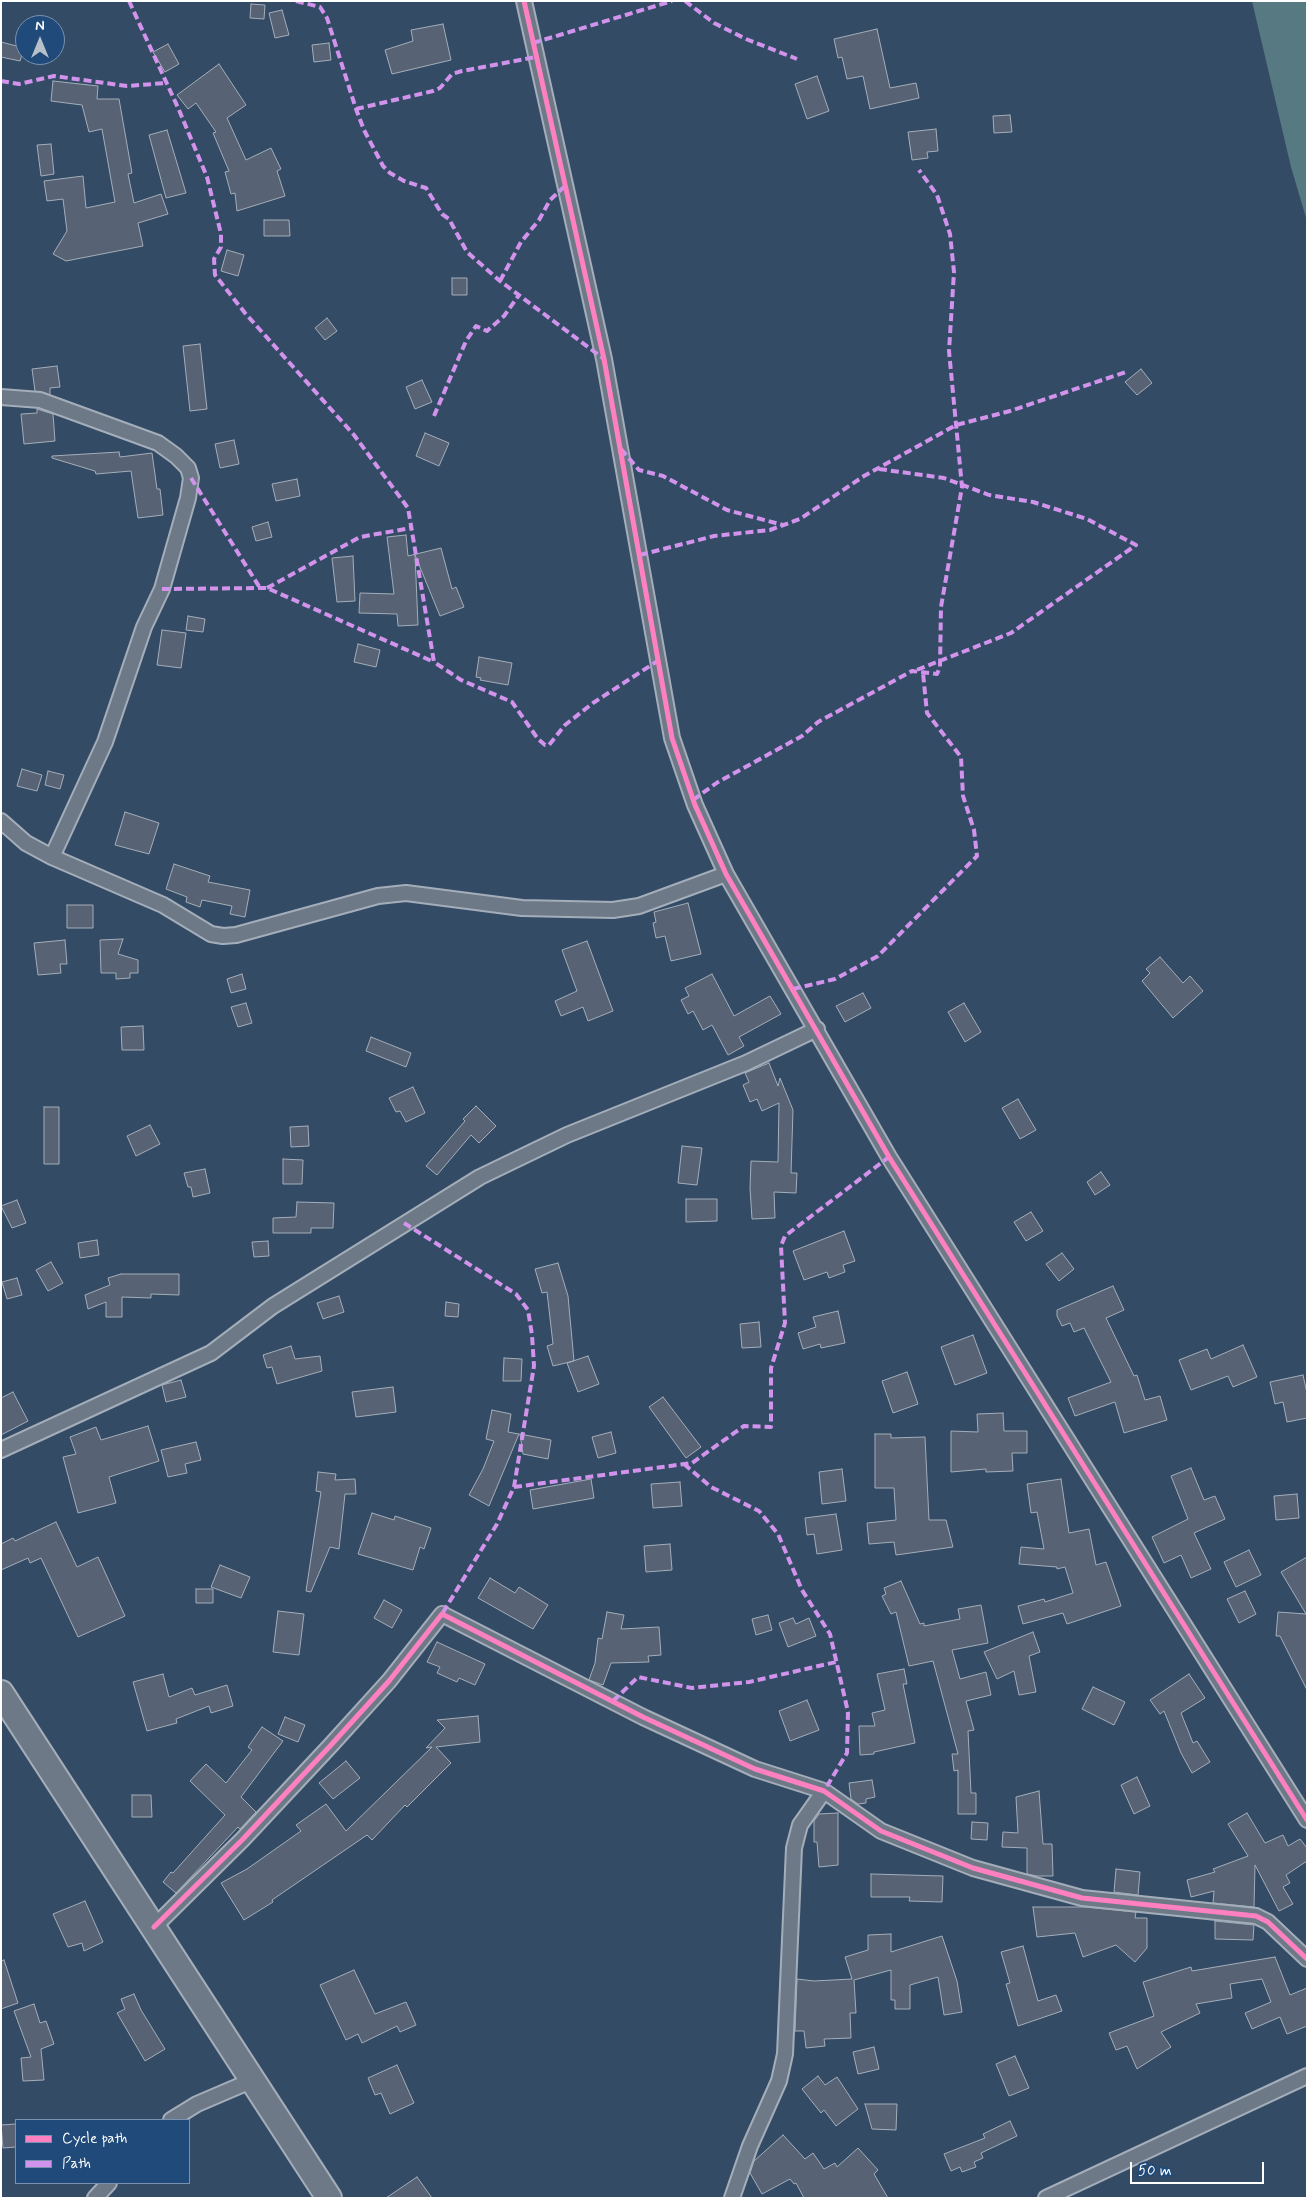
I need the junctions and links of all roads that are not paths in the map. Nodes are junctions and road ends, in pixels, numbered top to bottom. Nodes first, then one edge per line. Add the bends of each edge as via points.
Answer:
1 (524, 1) edge
2 (1, 397) edge
3 (1, 821) edge
4 (52, 857) junction
5 (726, 874) junction
6 (817, 1029) junction
7 (1, 1450) edge
8 (1, 1694) edge
9 (824, 1791) junction
10 (1307, 1820) edge
11 (154, 1927) junction
12 (1307, 1959) edge
13 (1307, 2076) edge
14 (253, 2080) junction
15 (173, 2119) edge
16 (108, 2184) edge
17 (95, 2198) edge
18 (329, 2198) edge
19 (732, 2198) edge
20 (1046, 2198) edge

1 - 5 street via 604,359 672,738 695,805
2 - 4 street via 40,400 158,444 188,468 191,478 162,589 144,626 105,742
3 - 4 street via 26,844
4 - 5 street via 163,905 211,934 223,936 236,936 378,896 406,893 522,908 613,910 639,906
5 - 6 street
6 - 7 street via 746,1063 567,1135 480,1177 272,1306 211,1354
6 - 10 street via 889,1157
8 - 11 highway
9 - 11 street via 738,1761 643,1717 442,1614 389,1681 331,1745
9 - 12 street via 881,1831 972,1868 1082,1898 1256,1916 1268,1922
9 - 19 street via 800,1825 794,1848 785,2054 779,2081 750,2146
11 - 14 highway
13 - 20 street
14 - 15 street via 197,2104
14 - 18 highway
16 - 17 street

